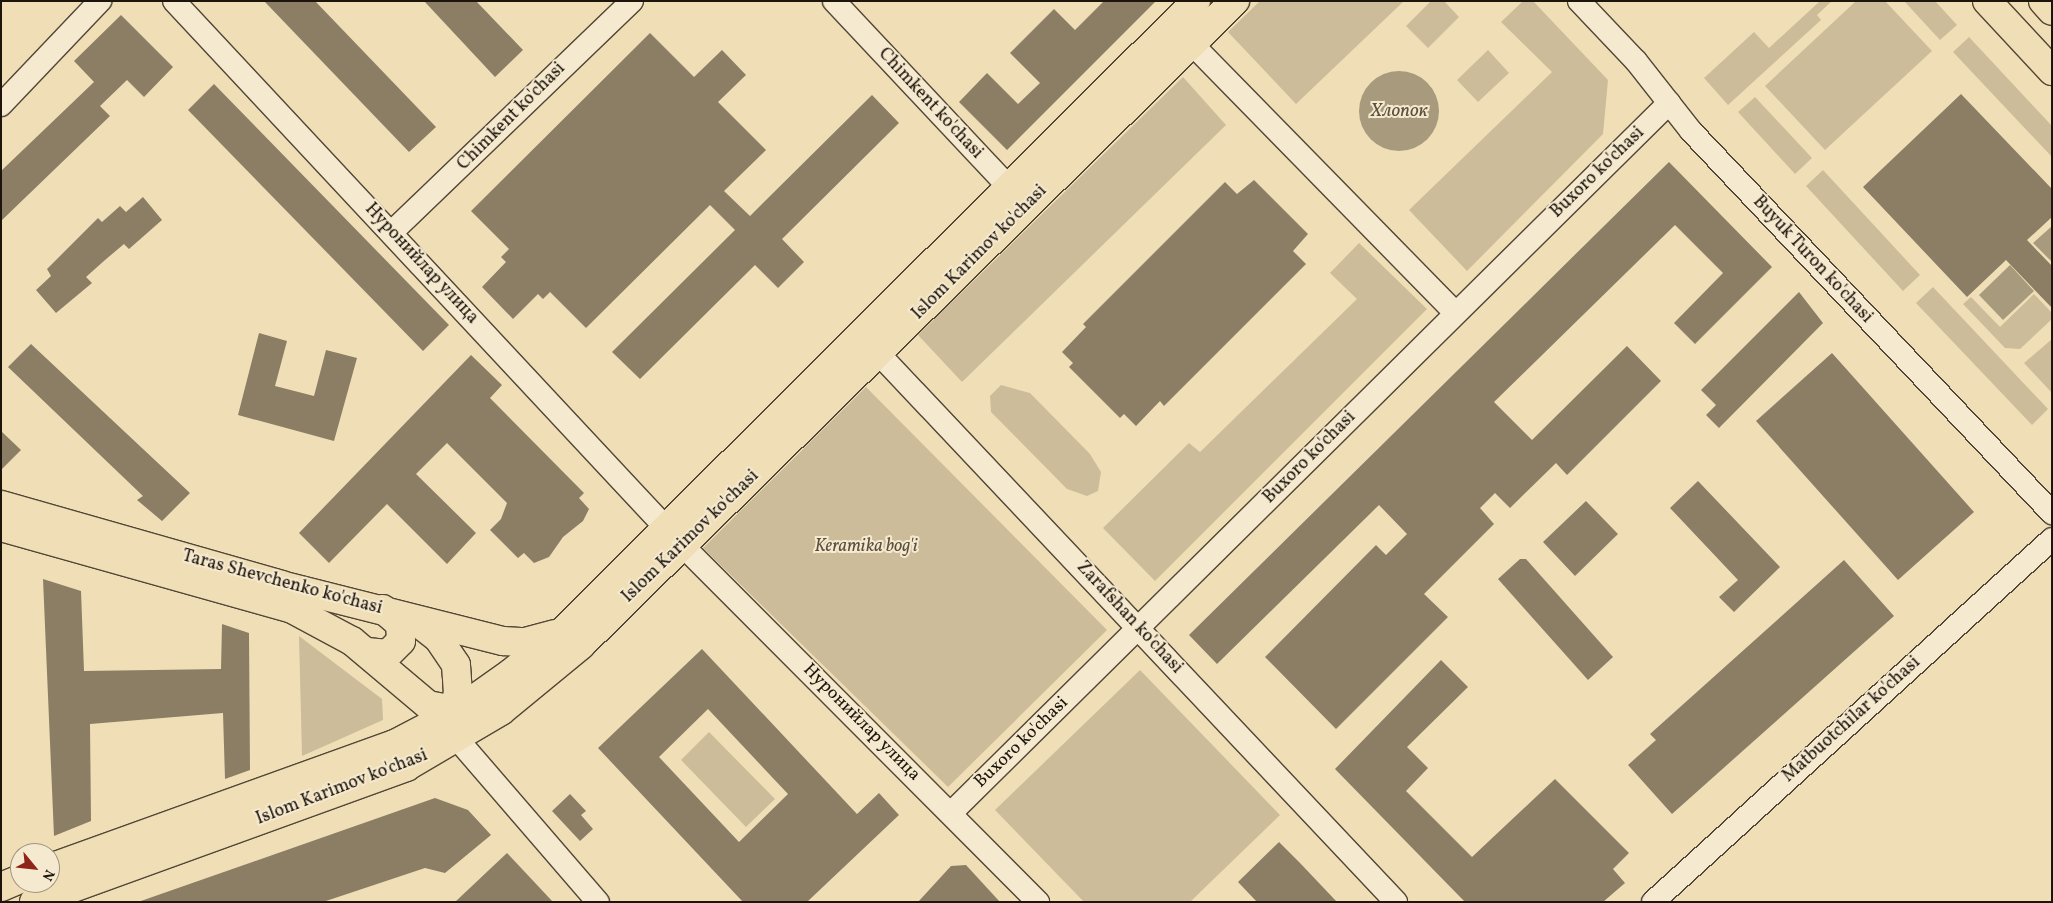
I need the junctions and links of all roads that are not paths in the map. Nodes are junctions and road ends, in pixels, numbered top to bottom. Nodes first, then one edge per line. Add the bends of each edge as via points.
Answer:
1 (100, 1) edge
2 (174, 1) edge
3 (632, 1) edge
4 (834, 1) edge
5 (1196, 1) edge
6 (1235, 1) edge
7 (1579, 1) edge
8 (1987, 1) edge
9 (2043, 1) edge
10 (2052, 11) edge
11 (1192, 44) junction
12 (2052, 70) edge
13 (1669, 103) junction
14 (1, 106) edge
15 (1018, 197) junction
16 (392, 232) junction
17 (1455, 313) junction
18 (869, 344) junction
19 (1, 505) edge
20 (2052, 513) edge
21 (1, 527) edge
22 (674, 537) junction
23 (2052, 539) edge
24 (396, 613) junction
25 (1139, 628) junction
26 (563, 631) junction
27 (366, 652) junction
28 (414, 693) junction
29 (502, 711) junction
30 (456, 712) junction
31 (458, 740) junction
32 (420, 746) junction
33 (951, 813) junction
34 (60, 865) edge
35 (34, 902) edge
36 (598, 902) edge
37 (1038, 902) edge
38 (1396, 902) edge
39 (1653, 902) edge

1 - 14 street
2 - 16 street, Нуронийлар улица
3 - 16 street, Chimkent ko'chasi
4 - 15 street, Chimkent ko'chasi
5 - 15 main road, Islom Karimov ko'chasi
6 - 11 main road, Islom Karimov ko'chasi
7 - 13 street, Buyuk Turon ko'chasi
8 - 12 main road
9 - 10 main road
11 - 15 main road, Islom Karimov ko'chasi
11 - 17 street
13 - 17 street, Buxoro ko'chasi
13 - 20 street, Buyuk Turon ko'chasi
15 - 18 main road, Islom Karimov ko'chasi
16 - 22 street, Нуронийлар улица
17 - 25 street, Buxoro ko'chasi
18 - 22 main road, Islom Karimov ko'chasi
18 - 25 street, Zarafshan ko'chasi
19 - 24 main road, Taras Shevchenko ko'chasi
21 - 27 main road, Taras Shevchenko ko'chasi via 292,609
22 - 26 main road, Islom Karimov ko'chasi
22 - 29 main road, Islom Karimov ko'chasi via 581,645
22 - 33 street, Нуронийлар улица
23 - 39 street, Matbuotchilar ko'chasi
24 - 26 main road, Taras Shevchenko ko'chasi via 511,642
24 - 27 main road via 401,641 388,654
24 - 30 main road via 434,633 454,659 459,680
25 - 33 street, Buxoro ko'chasi
25 - 38 street, Zarafshan ko'chasi
26 - 30 main road, Islom Karimov ko'chasi
27 - 28 main road, Taras Shevchenko ko'chasi
28 - 30 main road, Taras Shevchenko ko'chasi via 436,709
28 - 32 main road via 422,714
29 - 30 main road, Taras Shevchenko ko'chasi
29 - 31 main road, Islom Karimov ko'chasi
30 - 32 main road
31 - 32 main road, Islom Karimov ko'chasi
31 - 36 street
32 - 34 main road, Islom Karimov ko'chasi
32 - 35 main road, Islom Karimov ko'chasi
33 - 37 street, Нуронийлар улица

